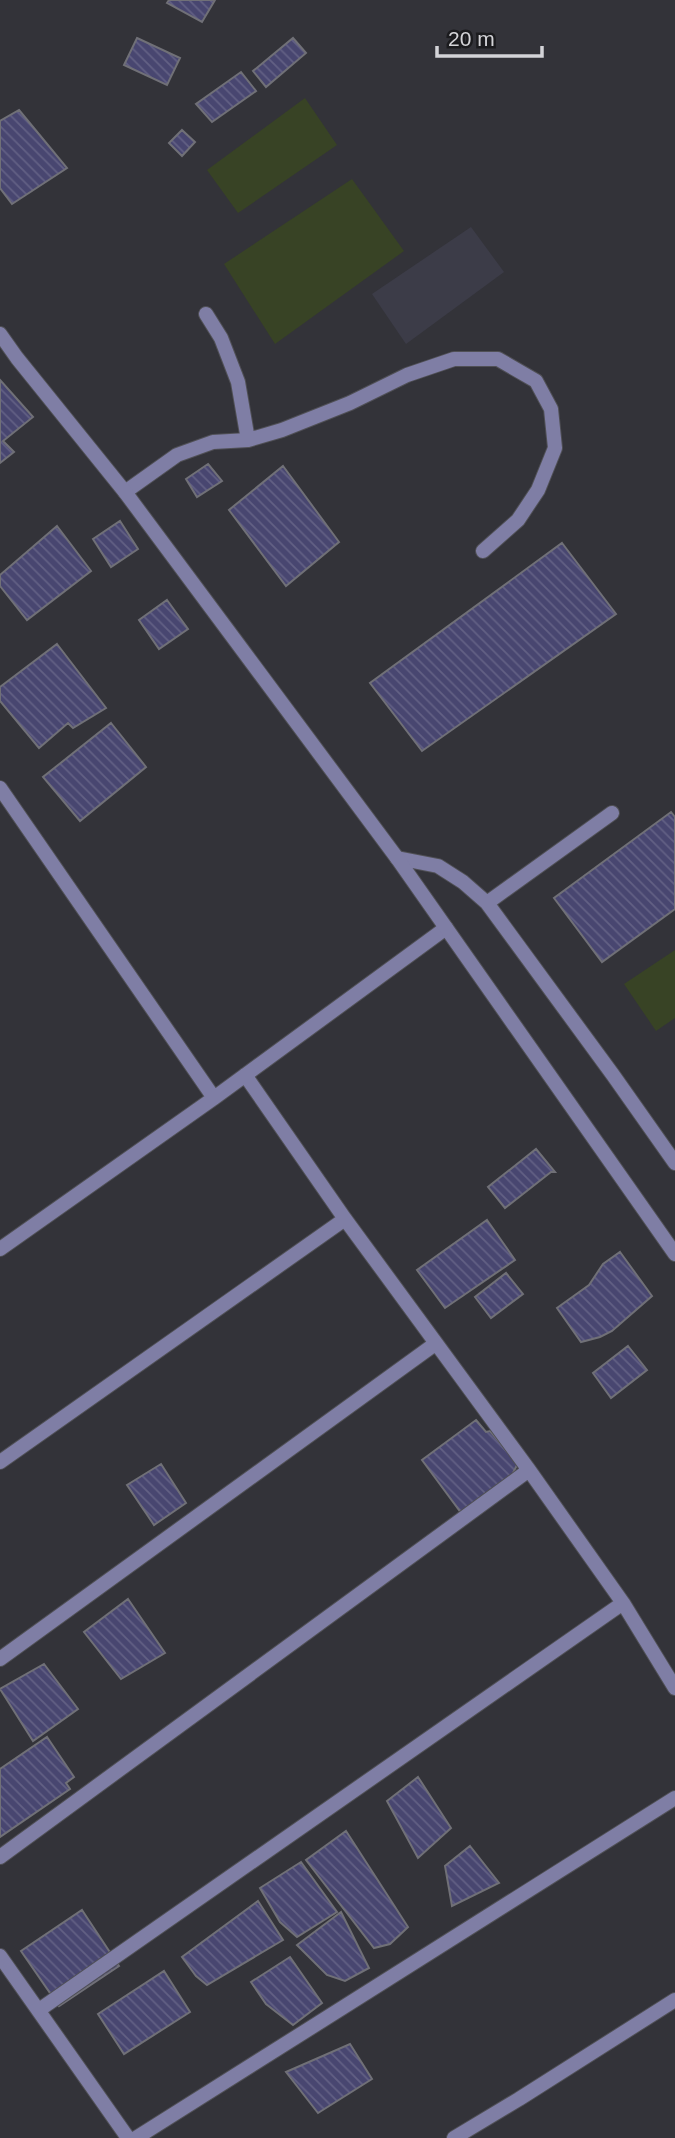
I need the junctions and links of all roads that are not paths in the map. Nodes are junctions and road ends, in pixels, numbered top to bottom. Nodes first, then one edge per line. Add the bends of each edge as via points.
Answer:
1 (206, 314) dead end
2 (0, 334) edge
3 (248, 440) junction
4 (125, 492) junction
5 (483, 551) dead end
6 (0, 788) edge
7 (612, 813) dead end
8 (397, 858) junction
9 (488, 903) junction
10 (446, 928) junction
11 (245, 1075) junction
12 (214, 1098) junction
13 (675, 1164) edge
14 (345, 1219) junction
15 (0, 1250) edge
16 (675, 1254) edge
17 (435, 1344) junction
18 (0, 1462) edge
19 (529, 1470) junction
20 (622, 1603) junction
21 (0, 1659) edge
22 (675, 1688) edge
23 (675, 1798) edge
24 (0, 1857) edge
25 (0, 1956) edge
26 (675, 2000) edge
27 (39, 2010) junction
28 (128, 2138) edge
29 (136, 2138) edge
30 (454, 2138) edge

1 - 3 street via 238,382
2 - 4 street
3 - 4 street via 213,442 177,455
3 - 5 street via 454,359 498,359 536,381 551,409 555,448 538,490 518,520
4 - 8 street
6 - 12 street
7 - 9 street
8 - 9 street via 438,866
8 - 10 street
9 - 13 street
10 - 11 street
10 - 16 street
11 - 12 street
11 - 14 street
12 - 15 street
14 - 17 street
14 - 18 street
17 - 19 street
17 - 21 street
19 - 20 street
19 - 24 street
20 - 22 street
20 - 27 street
23 - 29 street
25 - 27 street
26 - 30 street
27 - 28 street

